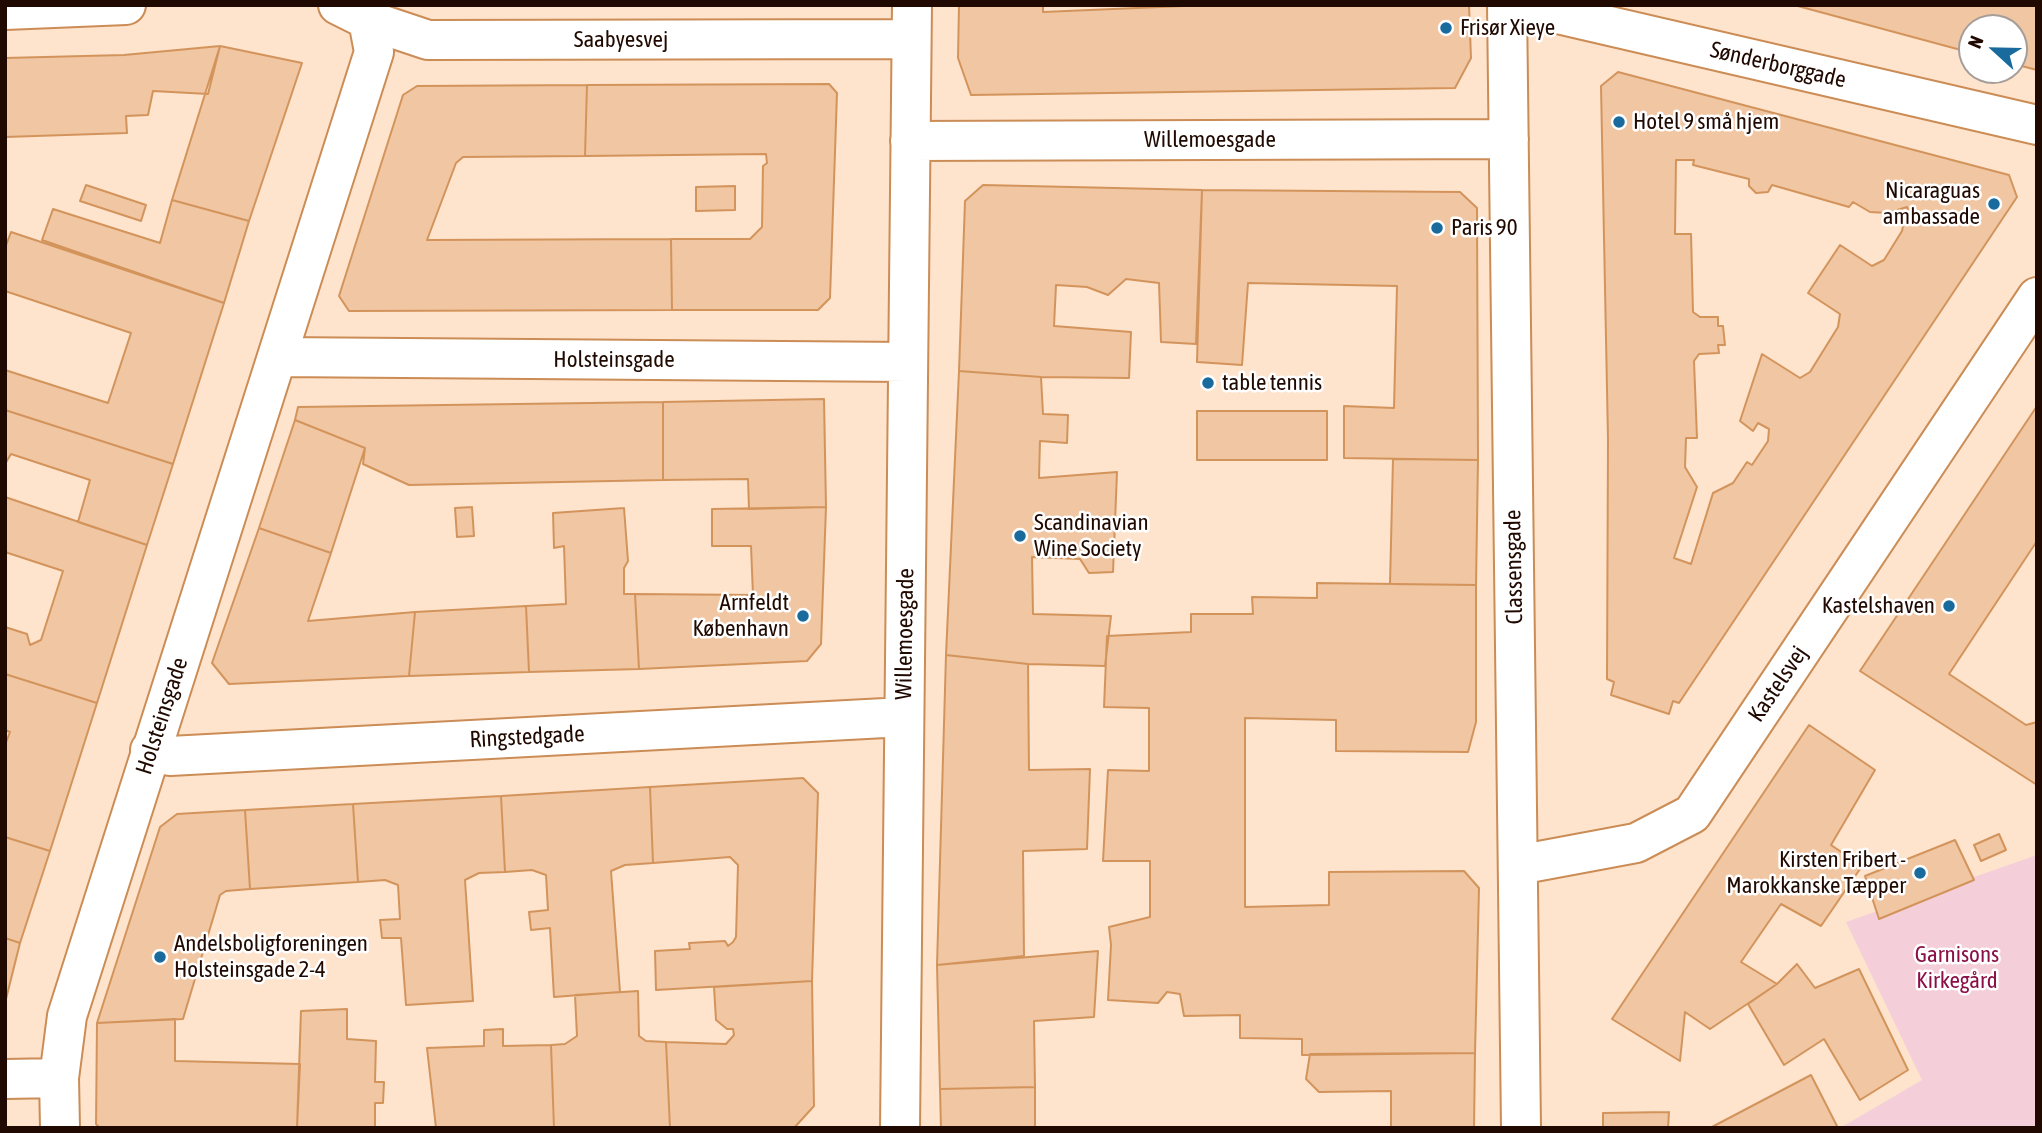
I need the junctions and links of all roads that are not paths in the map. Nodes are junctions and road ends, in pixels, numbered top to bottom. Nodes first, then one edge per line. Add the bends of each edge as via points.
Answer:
1 (126, 5) edge
2 (1507, 5) edge
3 (1519, 5) edge
4 (5, 10) edge
5 (359, 10) edge
6 (911, 22) edge
7 (2037, 125) edge
8 (1509, 139) junction
9 (910, 141) junction
10 (2037, 297) edge
11 (278, 357) junction
12 (908, 362) junction
13 (904, 717) junction
14 (150, 750) junction
15 (1518, 865) junction
16 (59, 1078) junction
17 (5, 1079) edge
18 (60, 1128) edge
19 (900, 1128) edge
20 (1521, 1128) edge

1 - 4 street
2 - 8 street, Classensgade
3 - 7 street, Sønderborggade
5 - 6 street, Saabyesvej via 428,40
5 - 11 street, Holsteinsgade via 374,52
6 - 9 street, Willemoesgade
8 - 9 street, Willemoesgade
8 - 15 street, Classensgade
9 - 12 street, Willemoesgade
10 - 15 street, Kastelsvej via 1692,814 1636,843
11 - 12 street, Holsteinsgade
11 - 14 street, Holsteinsgade
12 - 13 street, Willemoesgade
13 - 14 street, Ringstedgade via 170,756
13 - 19 street, Willemoesgade
14 - 16 street, Holsteinsgade via 67,1016
15 - 20 street, Classensgade
16 - 17 street
16 - 18 street, Holsteinsgade

